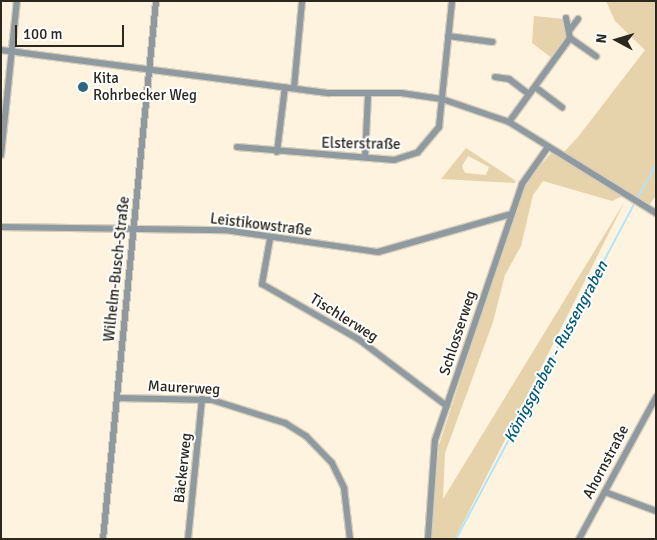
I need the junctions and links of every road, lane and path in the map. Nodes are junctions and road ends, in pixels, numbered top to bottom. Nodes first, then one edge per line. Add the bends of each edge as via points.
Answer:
1 (16, 1) edge
2 (156, 1) edge
3 (302, 1) edge
4 (452, 1) edge
5 (566, 18) dead end
6 (578, 19) dead end
7 (570, 34) junction
8 (448, 36) junction
9 (493, 42) dead end
10 (1, 50) edge
11 (11, 51) junction
12 (596, 56) dead end
13 (148, 70) junction
14 (495, 77) dead end
15 (285, 87) junction
16 (534, 87) junction
17 (294, 88) junction
18 (529, 94) junction
19 (368, 95) junction
20 (442, 99) junction
21 (562, 107) dead end
22 (509, 122) junction
23 (237, 147) dead end
24 (550, 148) junction
25 (277, 152) junction
26 (1, 156) edge
27 (365, 158) junction
28 (656, 213) edge
29 (511, 214) junction
30 (1, 227) edge
31 (133, 229) junction
32 (270, 239) junction
33 (656, 397) edge
34 (117, 398) junction
35 (202, 399) junction
36 (447, 406) junction
37 (605, 492) junction
38 (656, 510) edge
39 (103, 539) edge
40 (188, 539) edge
41 (350, 539) edge
42 (428, 539) edge
43 (579, 539) edge

1 - 11 street
2 - 13 street, Wilhelm-Busch-Straße
3 - 17 street
4 - 8 street, Elsterstraße
5 - 7 street
6 - 7 street
7 - 12 street
7 - 16 street
8 - 9 street
8 - 20 street, Elsterstraße
10 - 11 street
11 - 13 street
11 - 26 street
13 - 15 street
13 - 31 street, Wilhelm-Busch-Straße
14 - 18 street via 509,79
15 - 17 street
15 - 25 street
16 - 18 street
16 - 21 street
17 - 19 street
18 - 22 street
19 - 20 street
19 - 27 street
20 - 22 street
20 - 27 street, Elsterstraße via 437,135 418,152 394,160
22 - 24 street
23 - 25 street, Elsterstraße
24 - 28 street
24 - 29 street, Schlosserweg via 522,184
25 - 27 street, Elsterstraße
29 - 32 street, Leistikowstraße via 378,252
29 - 36 street, Schlosserweg
30 - 31 street, Leistikowstraße
31 - 32 street, Leistikowstraße via 225,230
31 - 34 street, Wilhelm-Busch-Straße
32 - 36 street, Tischlerweg via 262,284 358,339
33 - 37 street, Ahornstraße
34 - 35 street, Maurerweg
34 - 39 street, Wilhelm-Busch-Straße
35 - 40 street, Bäckerweg
35 - 41 street, Maurerweg via 285,423 316,445 344,488
36 - 42 street, Schlosserweg via 435,440
37 - 38 street
37 - 43 street, Ahornstraße

